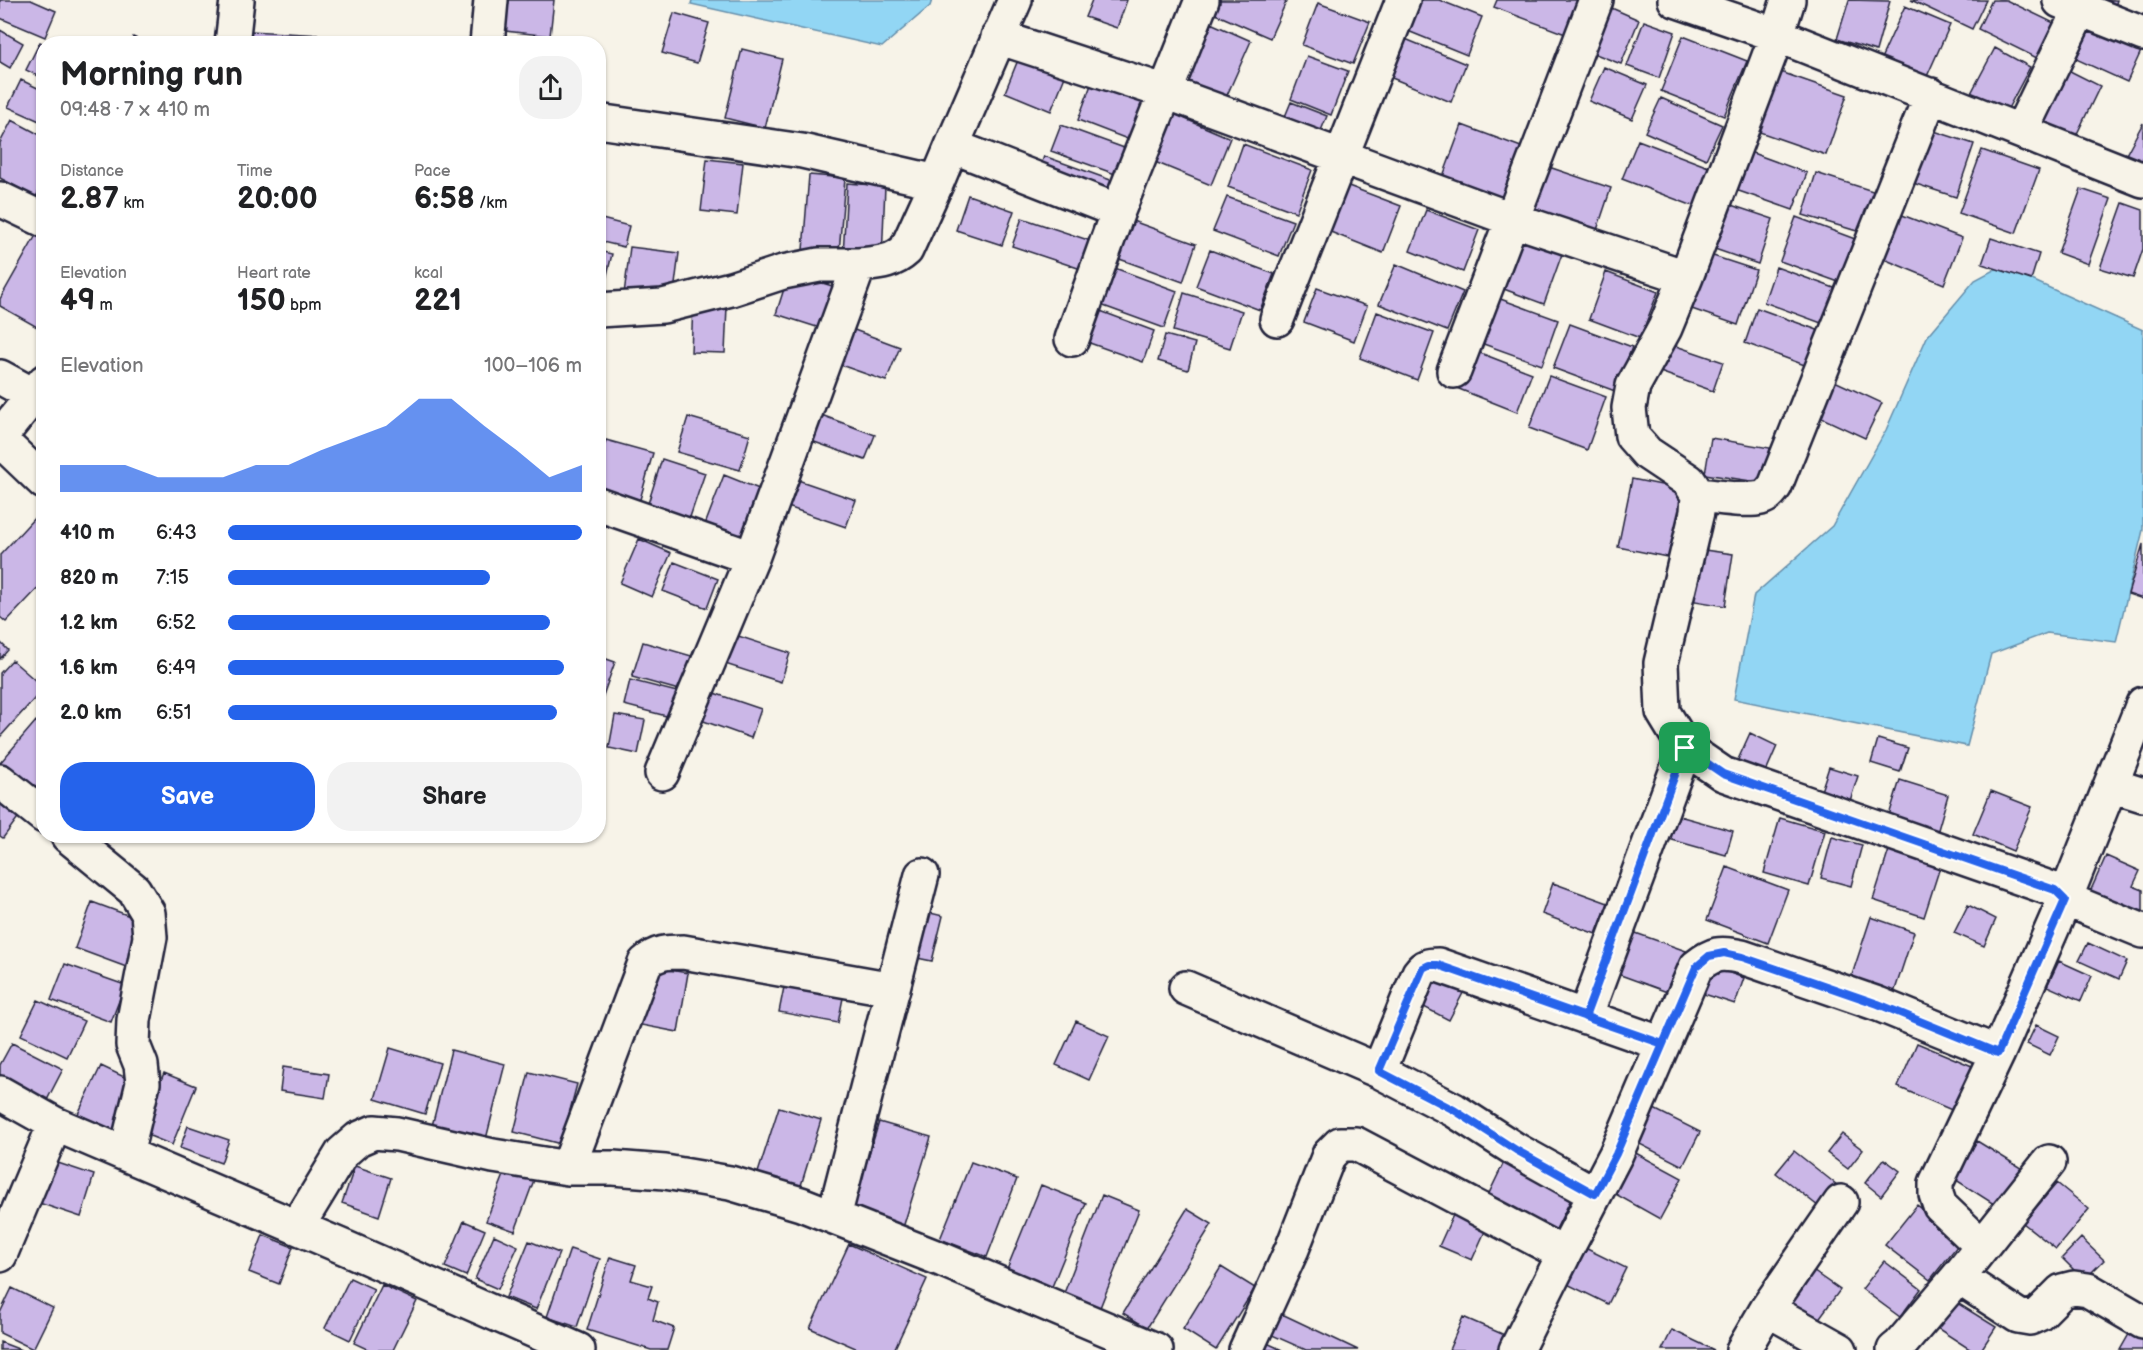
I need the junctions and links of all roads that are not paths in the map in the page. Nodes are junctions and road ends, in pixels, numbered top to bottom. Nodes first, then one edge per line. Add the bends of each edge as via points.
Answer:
1 (237, 0) edge
2 (491, 0) edge
3 (1015, 0) edge
4 (1202, 0) edge
5 (1403, 0) edge
6 (1596, 0) edge
7 (1675, 0) edge
8 (1788, 0) edge
9 (2069, 4) edge
10 (1778, 34) junction
11 (2143, 34) edge
12 (233, 36) edge
13 (488, 36) edge
14 (998, 37) junction
15 (1166, 92) junction
16 (1931, 95) junction
17 (606, 122) edge
18 (2021, 131) junction
19 (952, 146) junction
20 (1340, 156) junction
21 (2143, 180) edge
22 (937, 182) junction
23 (0, 199) edge
24 (1118, 212) junction
25 (36, 216) edge
26 (1511, 219) junction
27 (859, 265) junction
28 (1686, 277) junction
29 (606, 310) edge
30 (1277, 319) dead end
31 (1072, 339) dead end
32 (1454, 371) dead end
33 (0, 377) edge
34 (36, 387) edge
35 (36, 391) edge
36 (0, 438) edge
37 (36, 474) edge
38 (1698, 495) junction
39 (606, 507) edge
40 (753, 558) junction
41 (2143, 704) edge
42 (1685, 748) junction
43 (662, 773) dead end
44 (0, 781) edge
45 (2111, 785) junction
46 (2143, 795) edge
47 (36, 810) edge
48 (77, 843) edge
49 (922, 875) dead end
50 (2065, 900) junction
51 (2143, 931) edge
52 (1186, 988) dead end
53 (893, 989) junction
54 (1585, 1017) junction
55 (1663, 1044) junction
56 (1998, 1053) junction
57 (1379, 1071) junction
58 (0, 1093) edge
59 (55, 1124) junction
60 (126, 1154) junction
61 (2049, 1162) dead end
62 (568, 1168) junction
63 (1595, 1194) junction
64 (1841, 1202) dead end
65 (834, 1217) junction
66 (297, 1227) junction
67 (1982, 1246) junction
68 (1564, 1254) junction
69 (0, 1255) edge
70 (1958, 1277) junction
71 (1767, 1309) junction
72 (2143, 1322) edge
73 (578, 1350) edge
74 (1156, 1350) edge
75 (1246, 1350) edge
76 (1516, 1350) edge
77 (1743, 1350) edge
78 (1840, 1350) edge
79 (1893, 1350) edge

1 - 12 street
2 - 13 street
3 - 14 street
4 - 15 street
5 - 20 street
6 - 26 street
7 - 10 street
8 - 10 street
9 - 11 street
9 - 18 street
10 - 16 street
10 - 28 street
14 - 15 street
14 - 19 street
15 - 20 street
15 - 24 street
16 - 18 street
16 - 38 street via 1775,486 1762,498
17 - 22 street via 802,151
18 - 21 street
19 - 22 street
19 - 24 street
20 - 26 street
20 - 30 street
22 - 27 street via 906,250 887,262
23 - 25 street
24 - 31 street
26 - 28 street
26 - 32 street
27 - 29 street via 819,265 663,306
27 - 40 street
28 - 38 street via 1665,328 1633,386 1629,408 1632,436 1647,453 1689,481
33 - 34 street
35 - 36 street
36 - 37 street
38 - 42 street via 1661,663 1663,712
39 - 40 street
40 - 43 street
41 - 45 street
42 - 50 street via 1723,774 2055,890
42 - 54 street
44 - 47 street
45 - 46 street
45 - 50 street
48 - 60 street via 134,890 148,913 150,937 134,1020 133,1046 143,1083
49 - 53 street
50 - 51 street
50 - 56 street
52 - 57 street
53 - 62 street via 683,952 654,954 645,963
53 - 65 street
54 - 55 street
54 - 57 street via 1429,965 1419,973
55 - 56 street via 1696,967 1709,956 1724,953 1878,1004
55 - 63 street
56 - 67 street via 1936,1183 1940,1206
57 - 63 street via 1454,1110
58 - 59 street
59 - 60 street
59 - 69 street
60 - 66 street
61 - 67 street
62 - 65 street via 665,1172 730,1183
62 - 66 street via 374,1132 342,1153
63 - 68 street
64 - 71 street
65 - 74 street
66 - 73 street
67 - 70 street
68 - 75 street via 1356,1144 1340,1144 1329,1155
68 - 76 street
70 - 72 street via 2018,1316 2030,1318 2039,1314 2062,1291 2074,1288 2088,1290
70 - 79 street
71 - 77 street
71 - 78 street

